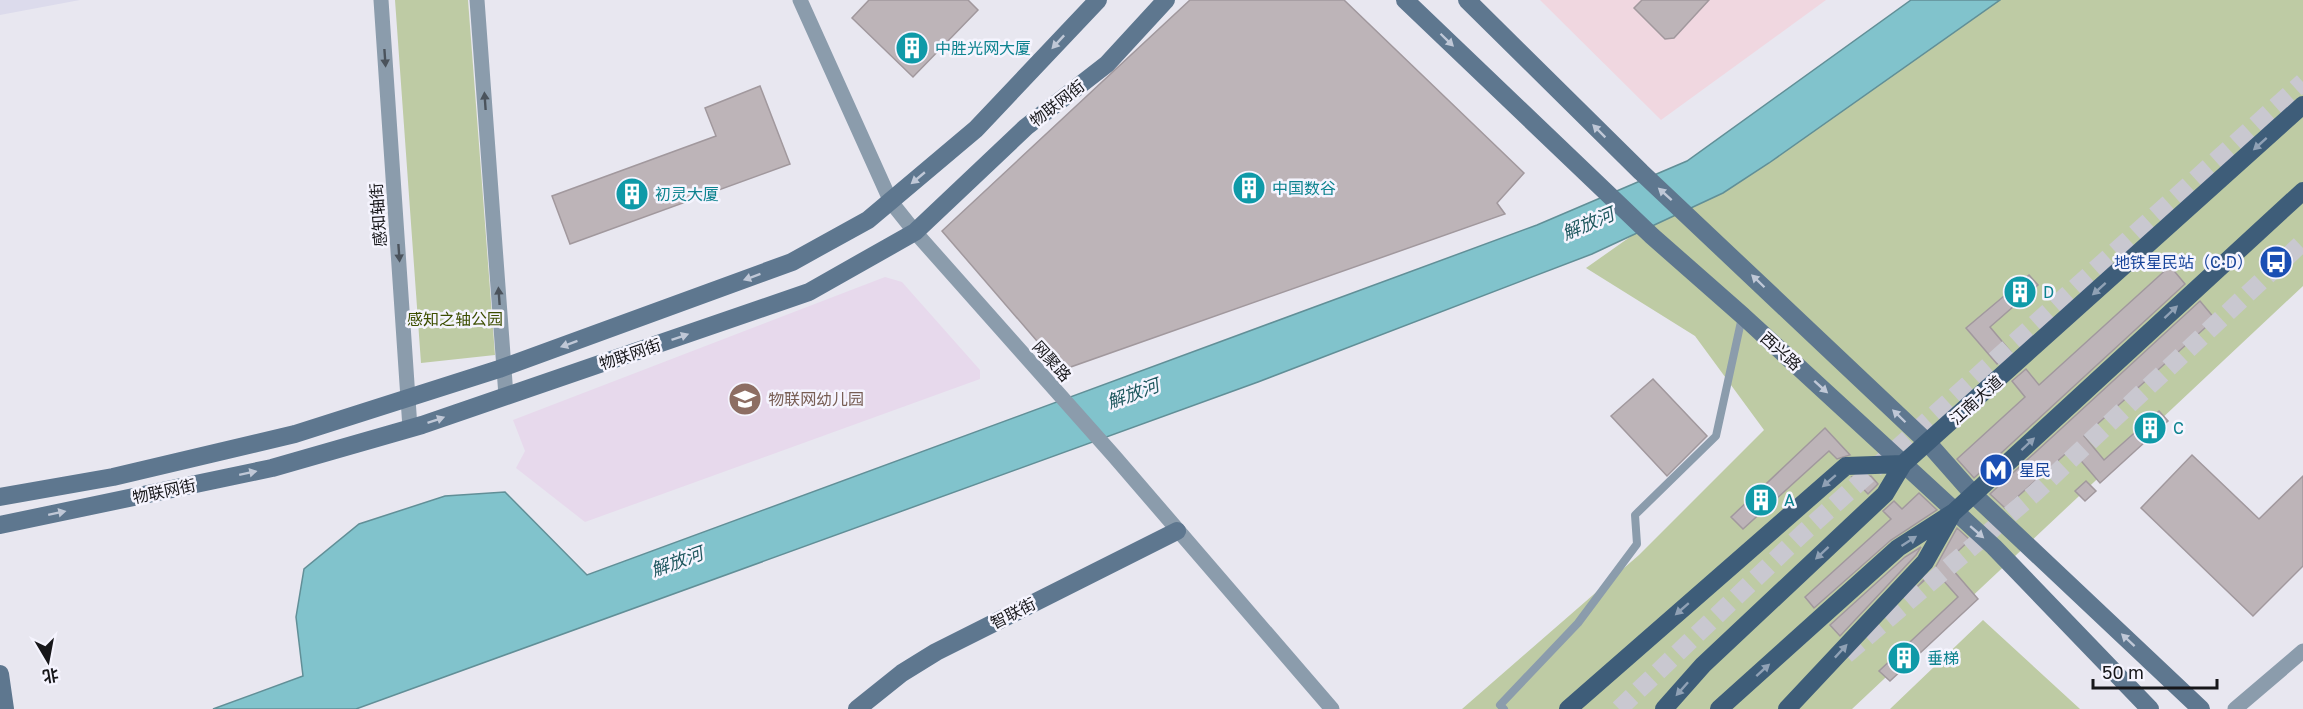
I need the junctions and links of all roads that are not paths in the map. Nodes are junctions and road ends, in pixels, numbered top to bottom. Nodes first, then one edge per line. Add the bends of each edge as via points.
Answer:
1 (381, 0) edge
2 (477, 0) edge
3 (800, 0) edge
4 (1098, 0) edge
5 (1166, 0) edge
6 (1405, 0) edge
7 (1467, 0) edge
8 (2303, 105) edge
9 (2303, 191) edge
10 (891, 202) junction
11 (915, 232) junction
12 (1743, 315) junction
13 (504, 367) junction
14 (506, 396) junction
15 (408, 399) junction
16 (410, 428) junction
17 (1928, 443) junction
18 (1903, 464) junction
19 (1973, 494) junction
20 (0, 497) edge
21 (1954, 512) junction
22 (0, 525) edge
23 (1177, 531) junction
24 (2303, 651) edge
25 (0, 674) edge
26 (5, 709) edge
27 (857, 709) edge
28 (1332, 709) edge
29 (1504, 709) edge
30 (1568, 709) edge
31 (1664, 709) edge
32 (1719, 709) edge
33 (1787, 709) edge
34 (2150, 709) edge
35 (2201, 709) edge
36 (2235, 709) edge

1 -> 15 street, 感知轴街
13 -> 2 street
3 - 10 street, 网聚路
4 -> 10 street, 物联网街 via 976,129
5 - 11 street, 物联网街 via 1107,64 1026,127
6 -> 12 street, 西兴路 via 1652,236
17 -> 7 street, 西兴路 via 1641,172
8 -> 17 main road, 江南大道
19 -> 9 main road
10 - 11 street, 网聚路
10 -> 13 street, 物联网街 via 868,220 792,262
14 -> 11 street, 物联网街 via 809,292
11 - 23 street, 网聚路
12 -> 18 street, 西兴路
12 - 29 lane via 1716,436 1635,515 1637,544 1578,623 1500,705
13 - 14 street
13 - 15 street, 物联网街
16 -> 14 street, 物联网街
15 - 16 street, 感知轴街
15 - 20 street, 物联网街 via 284,436 113,477
22 -> 16 street, 物联网街 via 272,468
17 - 18 main road, 江南大道
17 - 19 street, 西兴路
18 - 21 street, 西兴路
18 -> 30 main road via 1846,466
18 -> 31 main road, 江南大道 via 1885,494 1703,665
19 - 21 main road
35 -> 19 street, 西兴路
32 -> 21 main road via 1898,548
33 -> 21 main road via 1925,562
21 -> 34 street, 西兴路 via 1995,548
23 - 27 street, 智联街 via 936,652
23 - 28 street, 网聚路
24 - 36 street
25 - 26 street

